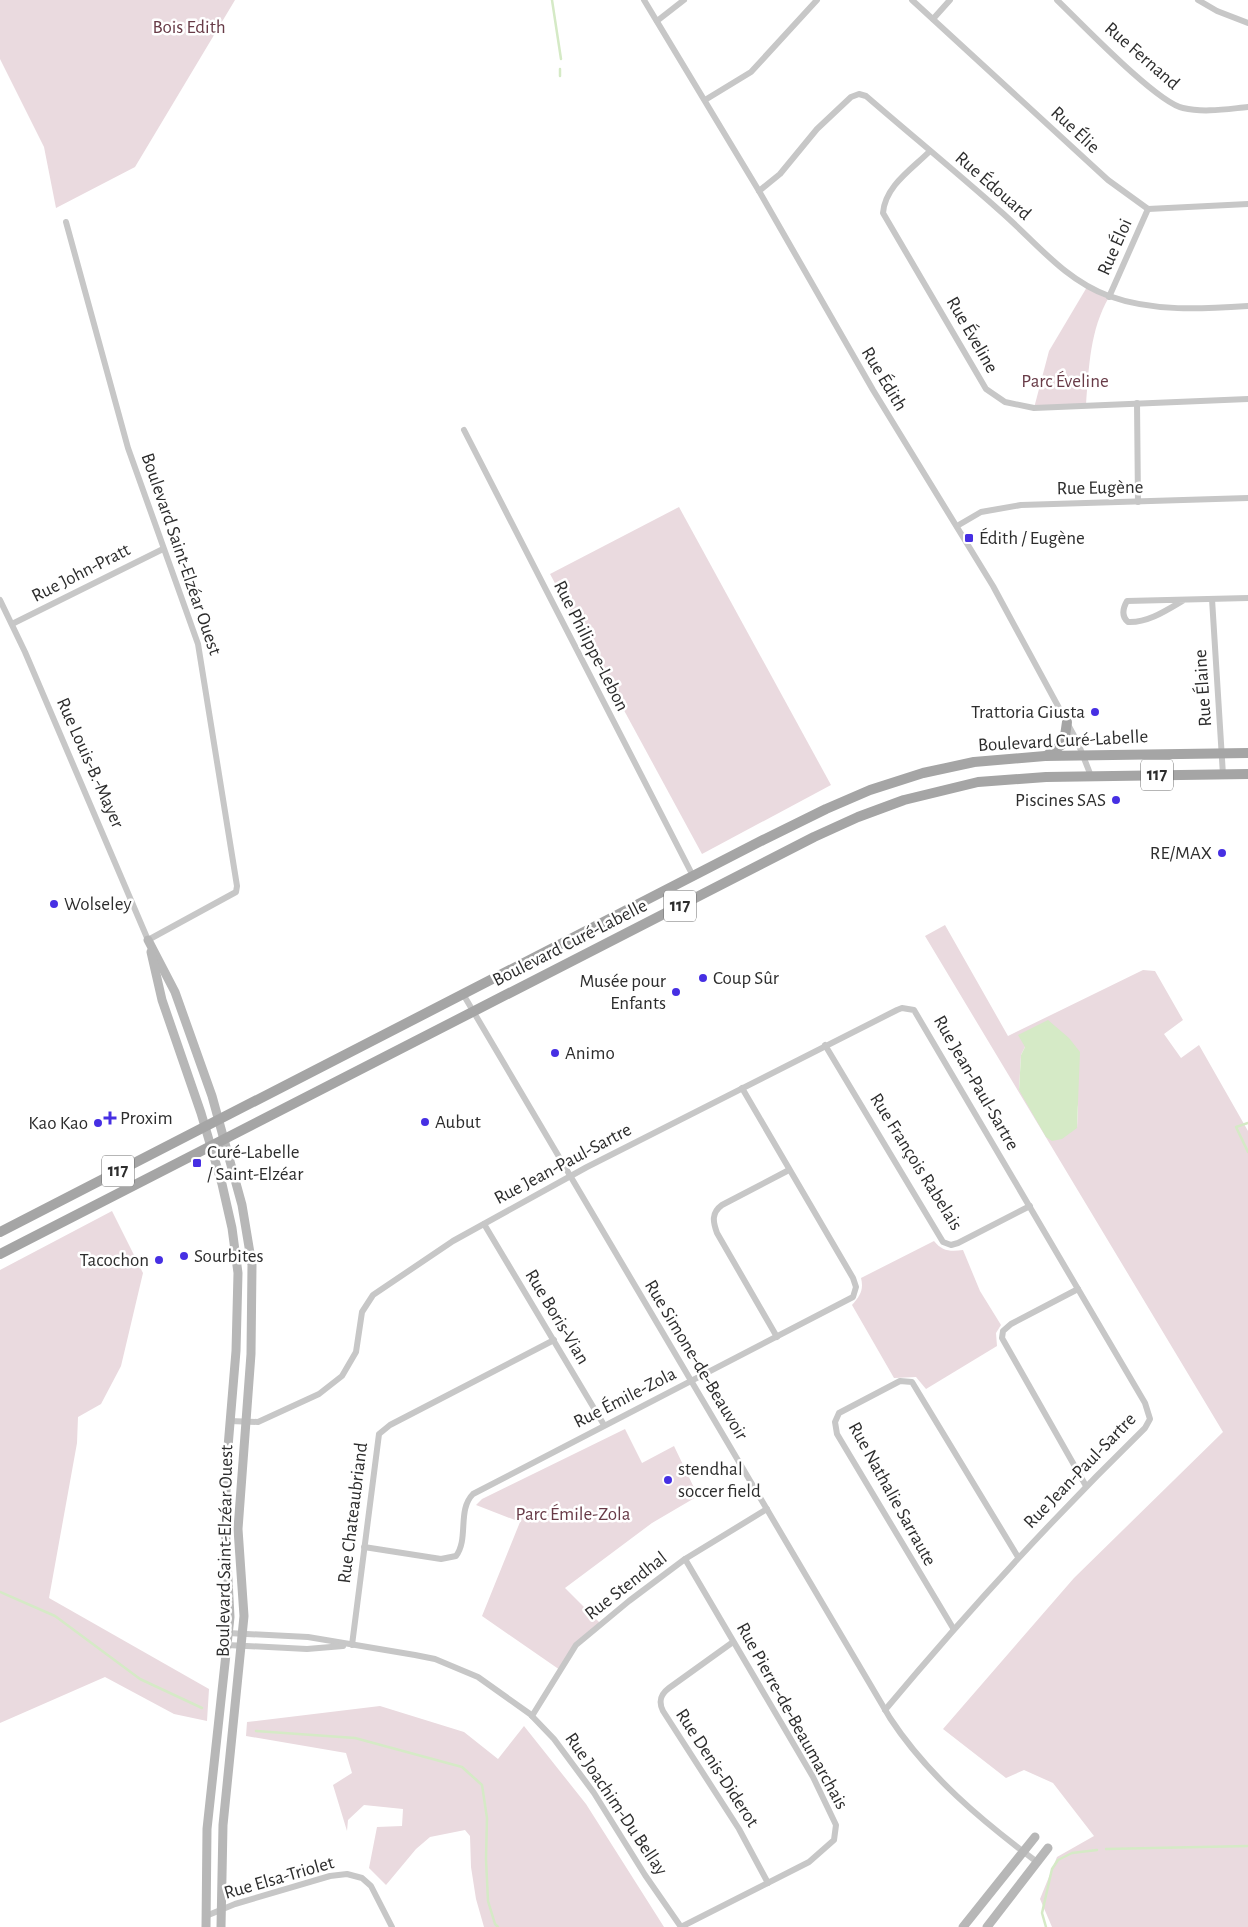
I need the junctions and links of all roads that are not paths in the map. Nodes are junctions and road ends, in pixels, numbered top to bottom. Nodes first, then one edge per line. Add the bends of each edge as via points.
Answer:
1 (644, 0) edge
2 (684, 0) edge
3 (817, 0) edge
4 (912, 0) edge
5 (950, 0) edge
6 (1056, 0) edge
7 (1198, 0) edge
8 (933, 19) junction
9 (657, 21) junction
10 (1248, 23) edge
11 (705, 100) junction
12 (1248, 107) edge
13 (930, 151) junction
14 (760, 192) junction
15 (1248, 204) edge
16 (1148, 209) junction
17 (66, 222) dead end
18 (1109, 296) junction
19 (1248, 306) edge
20 (1248, 399) edge
21 (1137, 403) junction
22 (464, 430) dead end
23 (1248, 498) edge
24 (1138, 502) junction
25 (957, 526) junction
26 (163, 549) junction
27 (1248, 598) edge
28 (1212, 599) junction
29 (0, 600) edge
30 (1184, 600) junction
31 (12, 624) junction
32 (1067, 722) junction
33 (1248, 753) edge
34 (1222, 754) junction
35 (1084, 755) junction
36 (1046, 756) junction
37 (1223, 774) junction
38 (1248, 774) edge
39 (1091, 776) junction
40 (693, 876) junction
41 (148, 940) junction
42 (463, 994) junction
43 (473, 1012) junction
44 (825, 1045) junction
45 (742, 1088) junction
46 (218, 1119) junction
47 (205, 1126) junction
48 (224, 1140) junction
49 (211, 1147) junction
50 (789, 1170) junction
51 (570, 1176) junction
52 (1030, 1206) junction
53 (484, 1224) junction
54 (0, 1232) edge
55 (0, 1254) edge
56 (1078, 1289) junction
57 (777, 1337) junction
58 (554, 1340) junction
59 (691, 1381) junction
60 (230, 1421) junction
61 (245, 1422) junction
62 (604, 1425) junction
63 (1086, 1486) junction
64 (767, 1510) junction
65 (364, 1547) junction
66 (1018, 1557) junction
67 (685, 1558) junction
68 (953, 1628) junction
69 (228, 1633) junction
70 (242, 1634) junction
71 (734, 1642) junction
72 (227, 1645) junction
73 (352, 1645) junction
74 (241, 1647) junction
75 (885, 1710) junction
76 (532, 1716) junction
77 (1035, 1836) dead end
78 (1048, 1848) dead end
79 (1023, 1852) junction
80 (1037, 1862) junction
81 (768, 1883) junction
82 (221, 1909) junction
83 (206, 1916) junction
84 (206, 1927) edge
85 (222, 1927) edge
86 (392, 1927) edge
87 (681, 1927) edge
88 (963, 1927) edge
89 (987, 1927) edge

1 - 9 street, Rue Édith
2 - 9 street
3 - 11 street via 751,72
4 - 8 street, Rue Élie
5 - 8 street
6 - 12 street, Rue Fernand via 1154,92 1181,108
7 - 10 street via 1217,12
8 - 16 street, Rue Élie via 1108,180
9 - 11 street, Rue Édith
11 - 14 street, Rue Édith
13 - 14 street, Rue Édouard via 866,96 859,94 851,97 817,129 780,174
13 - 18 street, Rue Édouard via 1001,211 1057,265 1087,287
13 - 21 street, Rue Éveline via 888,192 883,213 986,389 1005,402 1034,408
14 - 25 street, Rue Édith via 873,390
15 - 16 street
16 - 18 street, Rue Éloi
17 - 26 street, Boulevard Saint-Elzéar Ouest via 128,448
18 - 19 street, Rue Édouard via 1142,305
20 - 21 street, Rue Éveline
21 - 24 street
22 - 40 street, Rue Philippe-Lebon
23 - 24 street, Rue Eugène
24 - 25 street, Rue Eugène via 1022,505 981,512
25 - 32 street, Rue Édith
26 - 31 street, Rue John-Pratt
26 - 41 street, Boulevard Saint-Elzéar Ouest via 200,654 238,889
27 - 28 street
28 - 30 street
28 - 34 street, Rue Élaine
29 - 31 street, Rue Louis-B.-Mayer
30 - 30 street via 1127,601 1123,609 1125,619 1137,623
31 - 41 street, Rue Louis-B.-Mayer
32 - 35 street, Rue Édith
32 - 36 main road via 1064,743
33 - 34 main road, Boulevard Curé-Labelle / 117
34 - 35 main road, Boulevard Curé-Labelle / 117
34 - 37 street, Rue Élaine
35 - 36 main road, Boulevard Curé-Labelle / 117
35 - 39 street, Rue Édith
36 - 40 main road, Boulevard Curé-Labelle / 117 via 974,762 883,785 826,809
37 - 38 main road, Boulevard Curé-Labelle / 117
37 - 39 main road, Boulevard Curé-Labelle / 117
39 - 43 main road, Boulevard Curé-Labelle / 117 via 978,782 872,811
40 - 42 main road, Boulevard Curé-Labelle / 117
41 - 46 street, Rue Louis-B.-Mayer via 175,992
41 - 47 street, Rue Louis-B.-Mayer via 162,1000
42 - 43 street, Rue Simone-de-Beauvoir
42 - 46 main road, Boulevard Curé-Labelle / 117
43 - 48 main road, Boulevard Curé-Labelle / 117
43 - 51 street, Rue Simone-de-Beauvoir
44 - 45 street, Rue Jean-Paul-Sartre
44 - 52 street, Rue Jean-Paul-Sartre via 897,1010 914,1010
44 - 52 street, Rue François Rabelais via 945,1243 958,1243
45 - 50 street, Rue Émile-Zola
45 - 51 street, Rue Jean-Paul-Sartre
46 - 47 main road, Boulevard Curé-Labelle / 117
46 - 48 street, Boulevard Saint-Elzéar Ouest
47 - 49 street, Boulevard Saint-Elzéar Ouest
47 - 54 main road, Boulevard Curé-Labelle / 117
48 - 49 main road, Boulevard Curé-Labelle / 117
48 - 61 street, Boulevard Saint-Elzéar Ouest via 242,1205 252,1265 252,1331
49 - 55 main road, Boulevard Curé-Labelle / 117
49 - 60 street, Boulevard Saint-Elzéar Ouest via 229,1216 238,1273
50 - 57 street via 722,1205 713,1217 718,1233
50 - 57 street, Rue Émile-Zola via 856,1287 850,1299
51 - 53 street, Rue Jean-Paul-Sartre
51 - 59 street, Rue Simone-de-Beauvoir
52 - 56 street, Rue Jean-Paul-Sartre
53 - 58 street, Rue Boris-Vian
53 - 61 street, Rue Jean-Paul-Sartre via 453,1241 373,1296 362,1312 356,1352 342,1376 310,1398 258,1422
56 - 63 street, Rue Jean-Paul-Sartre via 1150,1416 1147,1426
56 - 63 street via 1011,1324 1003,1331 1002,1338
57 - 59 street, Rue Émile-Zola
58 - 62 street, Rue Boris-Vian
58 - 65 street, Rue Chateaubriand via 381,1431
59 - 62 street, Rue Émile-Zola
59 - 64 street, Rue Simone-de-Beauvoir
60 - 61 street, Rue Jean-Paul-Sartre
60 - 69 street, Boulevard Saint-Elzéar Ouest via 225,1523
61 - 70 street, Boulevard Saint-Elzéar Ouest via 238,1529 244,1596
62 - 65 street, Rue Émile-Zola via 473,1494 466,1506 456,1556 441,1559
63 - 66 street, Rue Jean-Paul-Sartre
64 - 67 street, Rue Stendhal
64 - 75 street, Rue Simone-de-Beauvoir
65 - 73 street, Rue Chateaubriand
66 - 68 street, Rue Jean-Paul-Sartre
66 - 68 street, Rue Nathalie Sarraute via 912,1382 900,1381 839,1413 835,1422 836,1434
67 - 71 street, Rue Pierre-de-Beaumarchais
67 - 76 street, Rue Stendhal via 576,1645
68 - 75 street, Rue Jean-Paul-Sartre
69 - 70 street, Rue Joachim-Du Bellay
69 - 72 street, Boulevard Saint-Elzéar Ouest
70 - 73 street, Rue Joachim-Du Bellay via 308,1637
70 - 74 street, Boulevard Saint-Elzéar Ouest
71 - 81 street, Rue Pierre-de-Beaumarchais via 813,1777 837,1829 834,1840 813,1859
71 - 81 street, Rue Denis-Diderot via 668,1688 660,1703 740,1829
72 - 74 street, Rue Joachim-Du Bellay
72 - 83 street, Boulevard Saint-Elzéar Ouest via 207,1830
73 - 74 street, Rue Joachim-Du Bellay via 307,1649
73 - 76 street, Rue Joachim-Du Bellay via 429,1658 461,1669
74 - 82 street, Boulevard Saint-Elzéar Ouest via 223,1824
75 - 79 street, Rue Simone-de-Beauvoir via 902,1736 944,1783
76 - 87 street, Rue Joachim-Du Bellay via 554,1739 594,1793
77 - 79 street
78 - 80 street
79 - 80 street, Rue Simone-de-Beauvoir
79 - 88 street
80 - 89 street
81 - 87 street, Rue Pierre-de-Beaumarchais
82 - 83 street, Rue Elsa-Triolet
82 - 85 street, Boulevard Saint-Elzéar Ouest
82 - 86 street, Rue Elsa-Triolet via 330,1876 347,1874 362,1878 369,1884
83 - 84 street, Boulevard Saint-Elzéar Ouest

